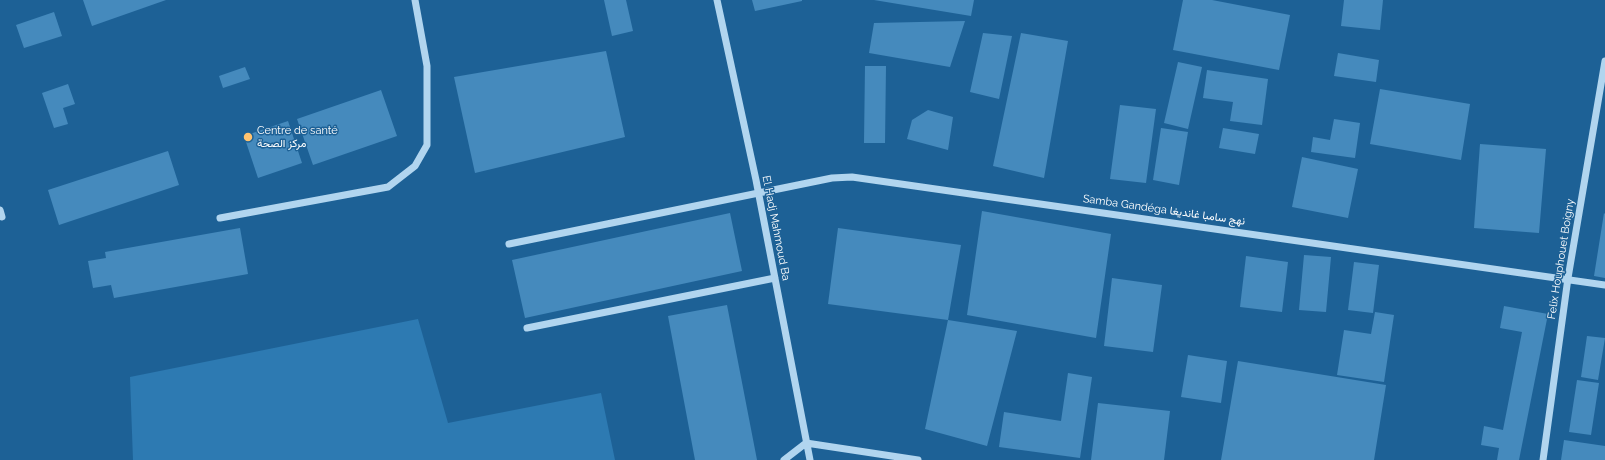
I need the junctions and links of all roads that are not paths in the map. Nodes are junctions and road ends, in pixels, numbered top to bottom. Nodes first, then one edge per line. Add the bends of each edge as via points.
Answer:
1 (415, 0) edge
2 (717, 0) edge
3 (1605, 61) edge
4 (759, 194) junction
5 (220, 218) dead end
6 (509, 244) dead end
7 (775, 278) junction
8 (1568, 278) junction
9 (1605, 285) edge
10 (527, 328) dead end
11 (806, 443) junction
12 (784, 460) edge
13 (810, 460) edge
14 (918, 460) edge
15 (1543, 460) edge

1 - 5 street via 427,66 427,145 415,166 388,187
2 - 4 street, El Hadj Mahmoud Ba
3 - 8 street, Felix Houphouet Boigny
4 - 6 street, Samba Gandéga نهج سامبا غانديغا
4 - 7 street, El Hadj Mahmoud Ba
4 - 8 street, Samba Gandéga نهج سامبا غانديغا via 832,178 852,177
7 - 10 street
7 - 11 street, El Hadj Mahmoud Ba
8 - 9 street, Samba Gandéga نهج سامبا غانديغا
8 - 15 street, Felix Houphouet Boigny
11 - 12 street
11 - 13 street, El Hadj Mahmoud Ba
11 - 14 street

